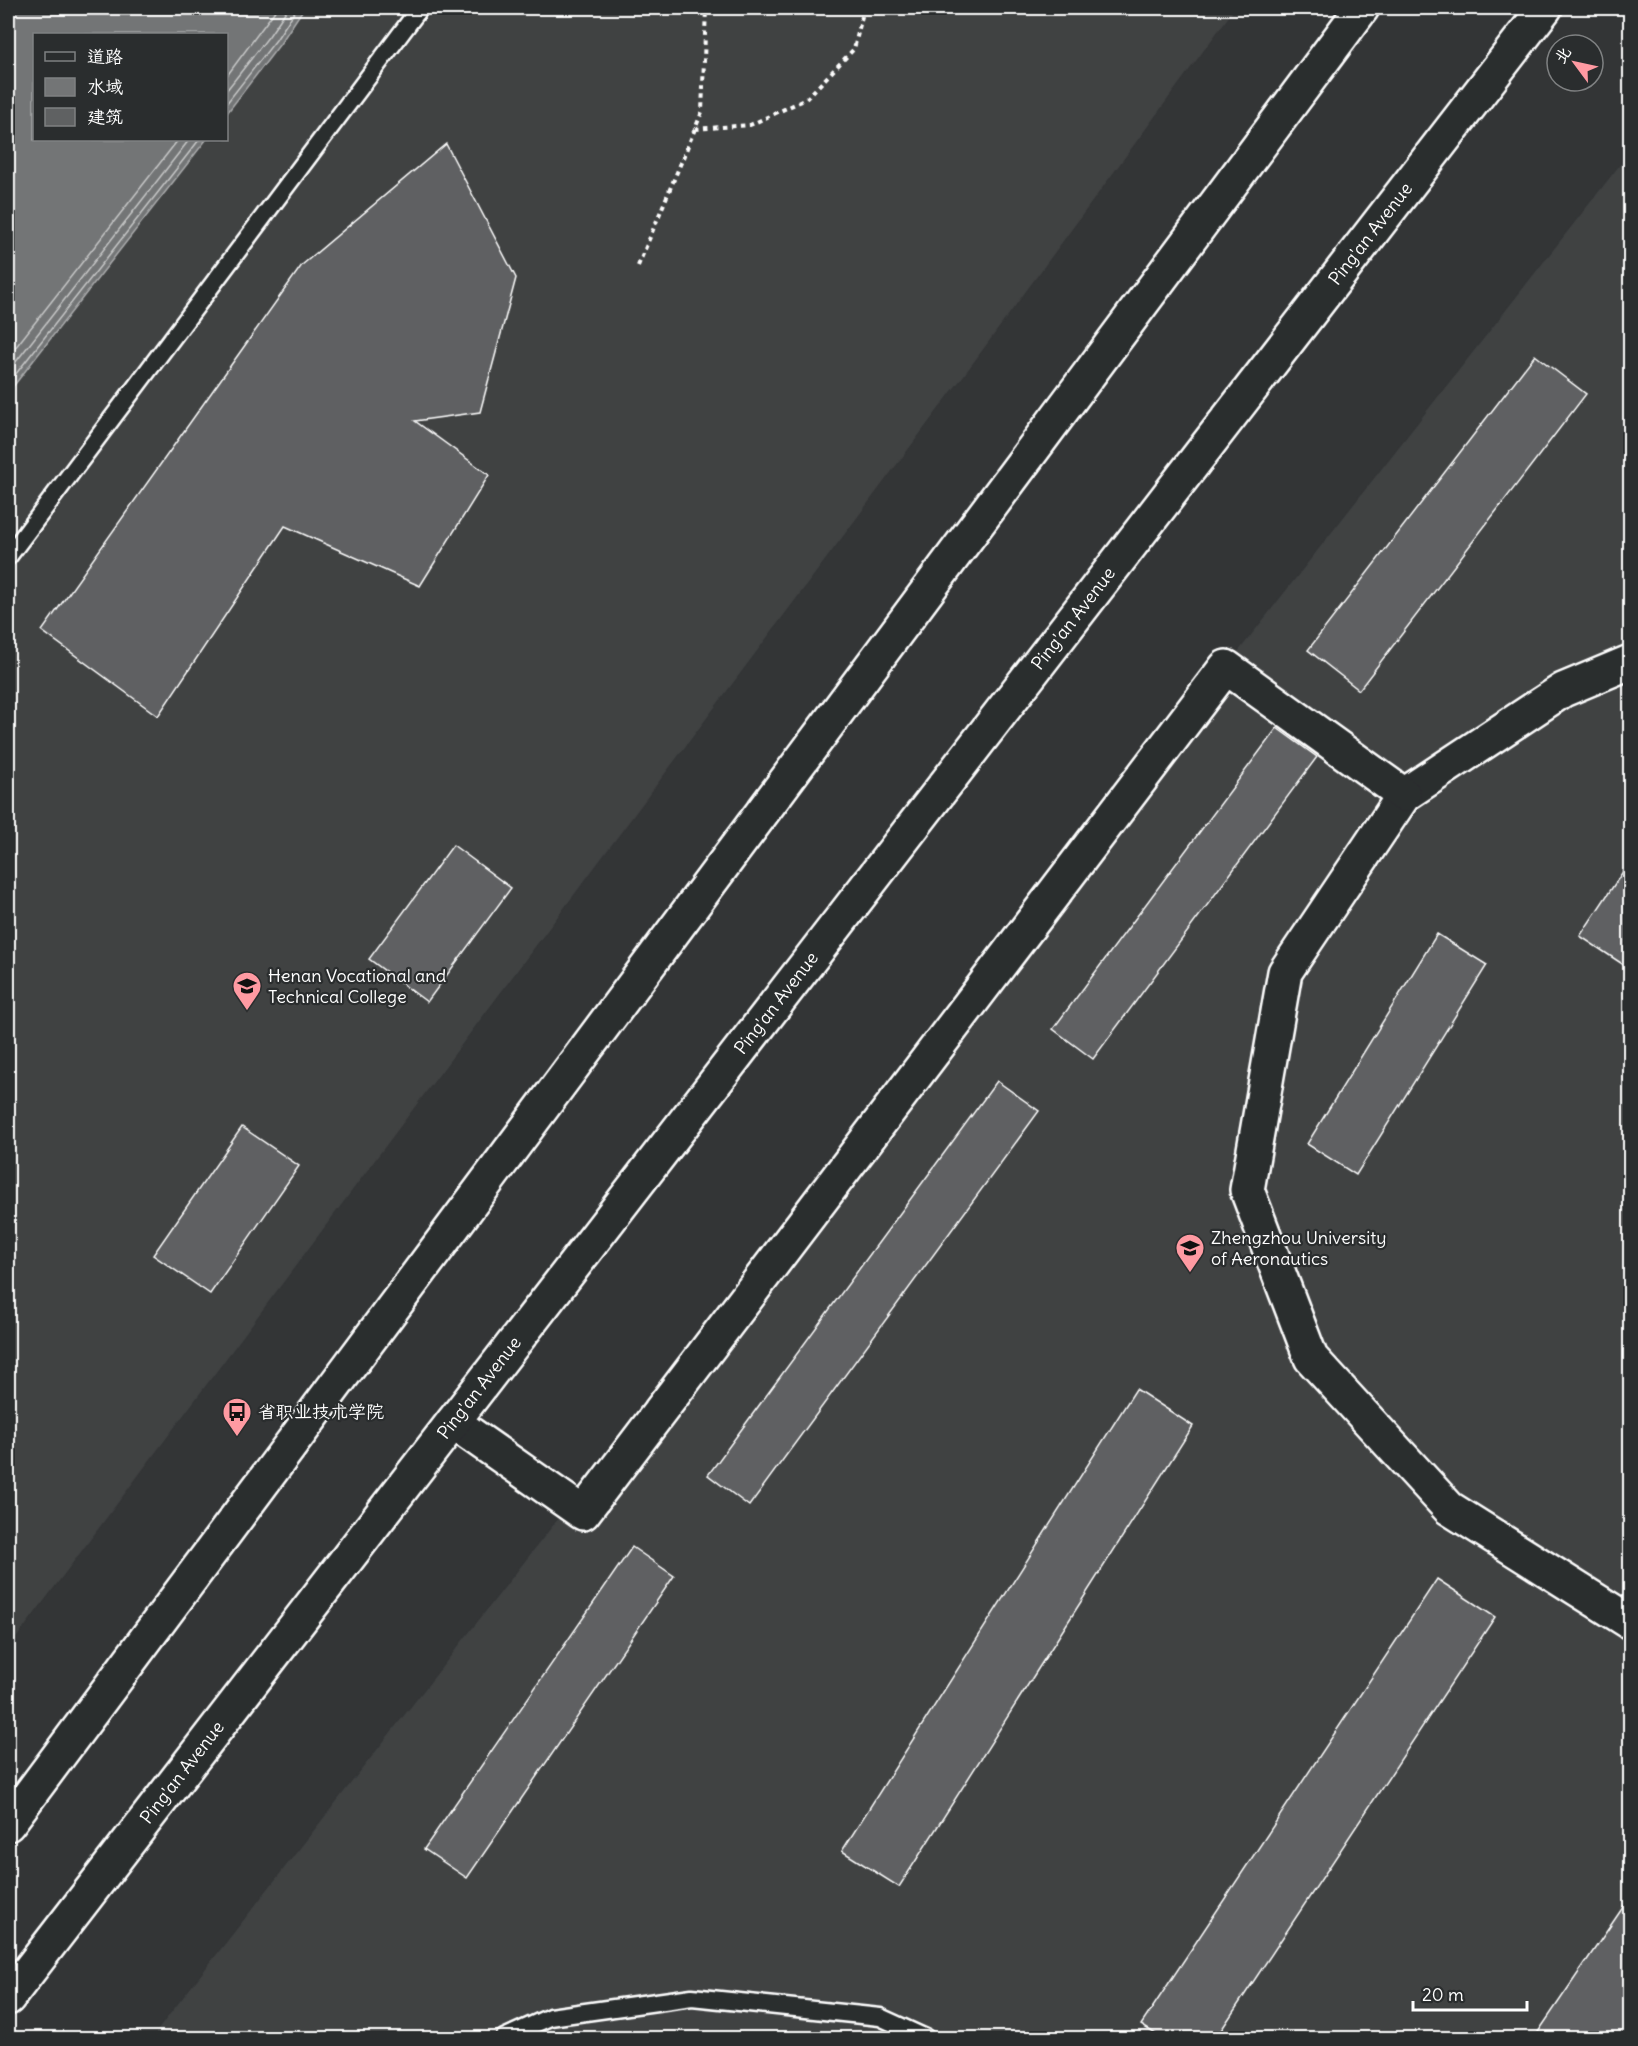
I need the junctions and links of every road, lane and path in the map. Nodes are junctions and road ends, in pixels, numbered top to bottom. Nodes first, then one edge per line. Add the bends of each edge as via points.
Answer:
1 (420, 8) edge
2 (706, 8) edge
3 (864, 8) edge
4 (1362, 8) edge
5 (1545, 8) edge
6 (695, 129) junction
7 (638, 266) dead end
8 (8, 557) edge
9 (1630, 662) edge
10 (1404, 795) junction
11 (453, 1422) junction
12 (1630, 1622) edge
13 (8, 1824) edge
14 (8, 1998) edge
15 (504, 2038) edge
16 (926, 2038) edge

1 - 8 lane
2 - 6 path via 702,112
3 - 6 path via 854,49 807,99 750,125
4 - 13 main road
5 - 11 main road, Ping'an Avenue
6 - 7 path
9 - 10 main road via 1563,690
10 - 11 main road via 1226,667 583,1513
10 - 12 main road via 1285,972 1247,1190 1311,1358 1449,1508
11 - 14 main road, Ping'an Avenue
15 - 16 lane via 550,2018 692,1997 880,2017

